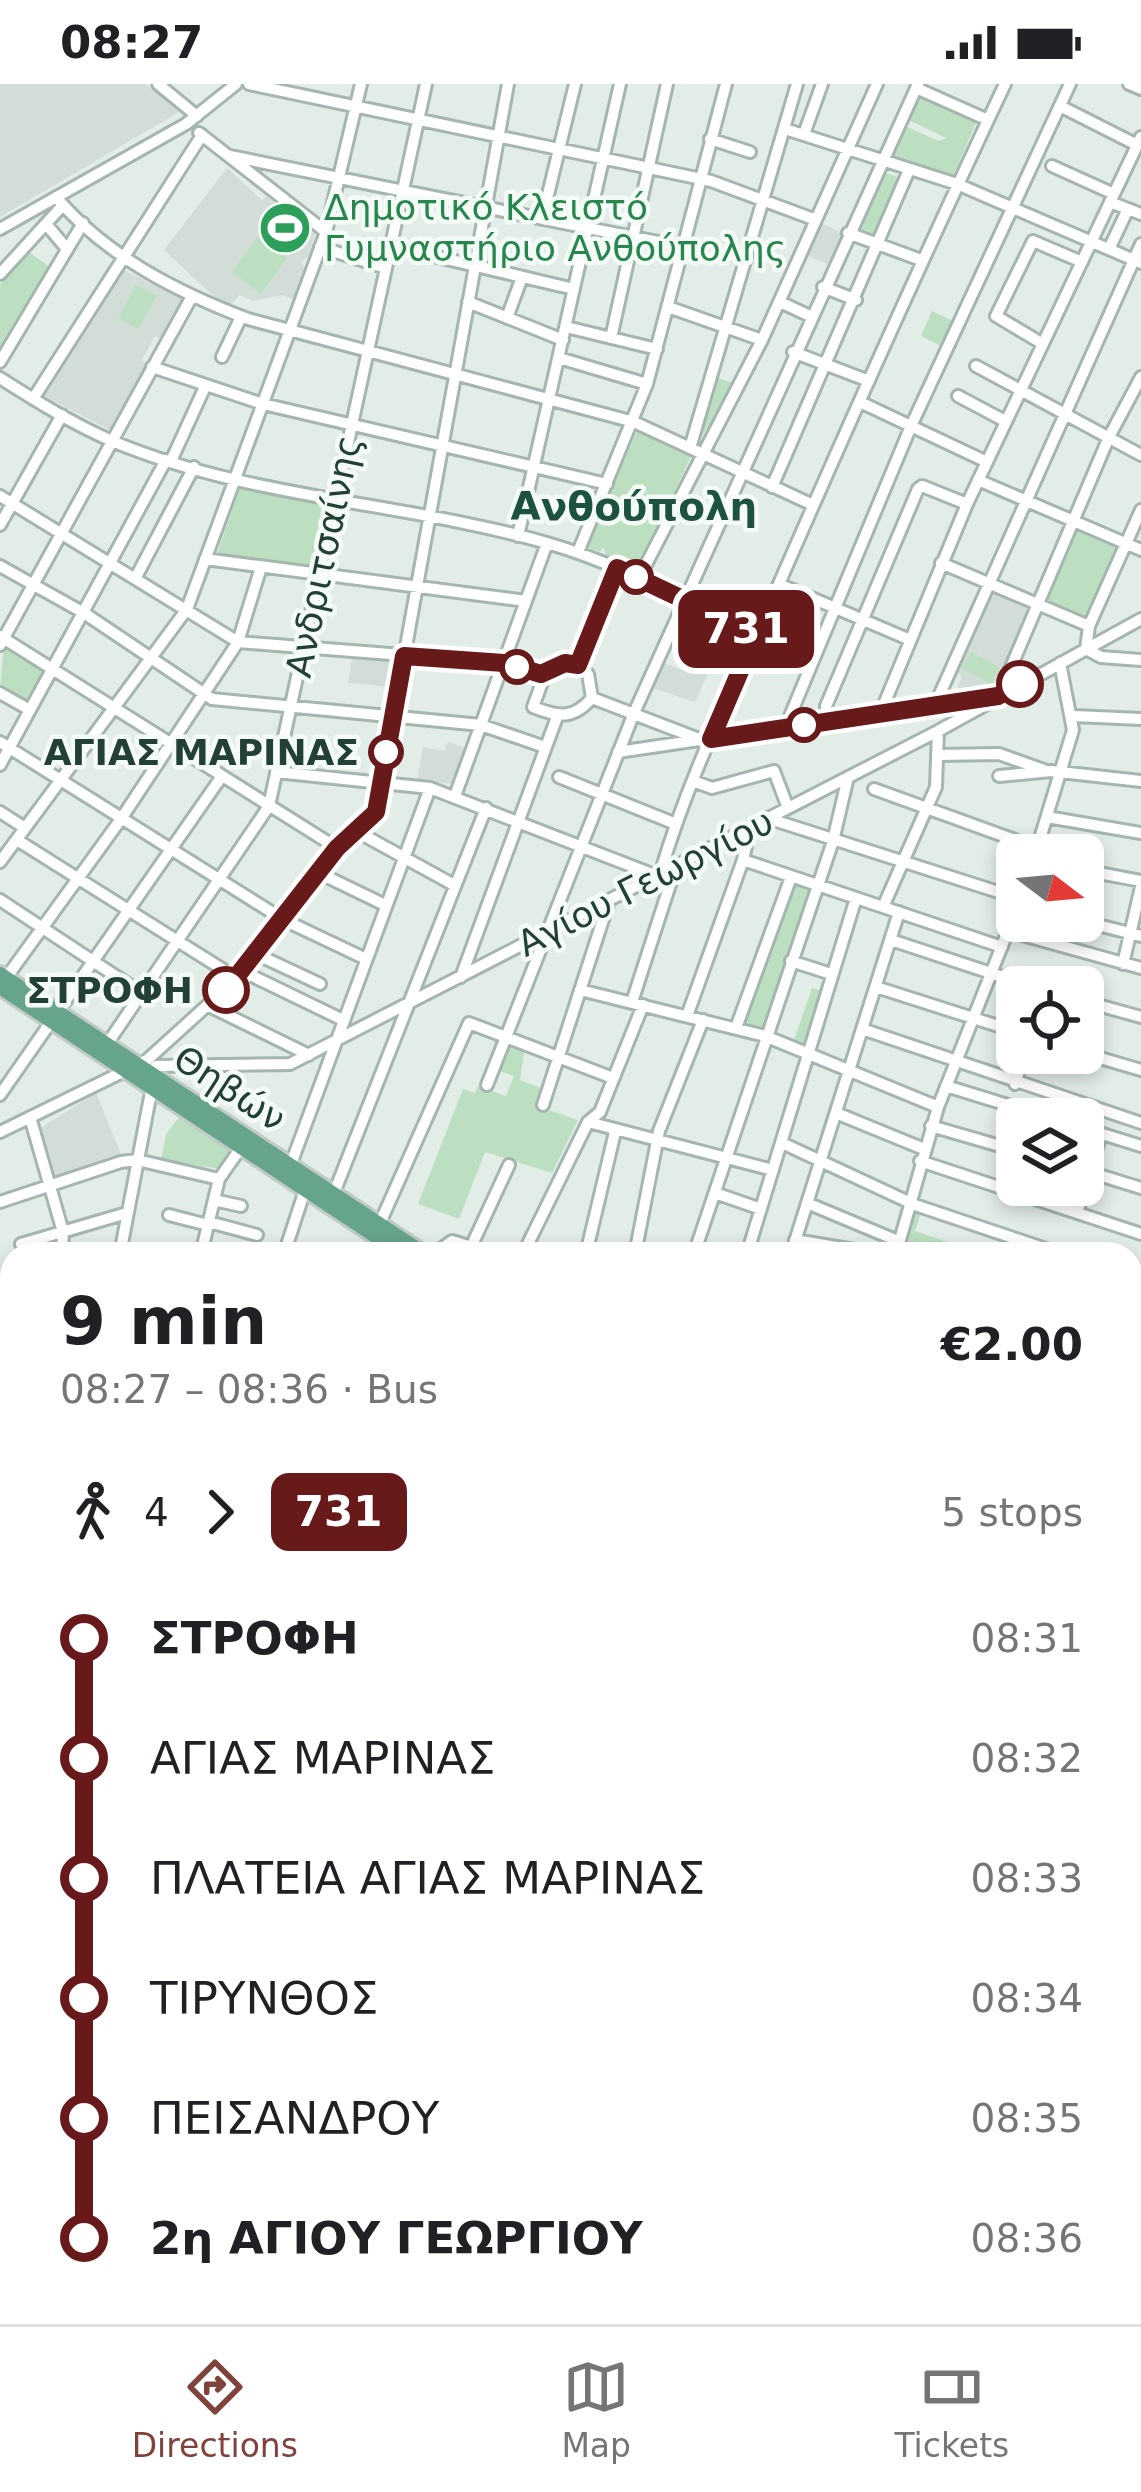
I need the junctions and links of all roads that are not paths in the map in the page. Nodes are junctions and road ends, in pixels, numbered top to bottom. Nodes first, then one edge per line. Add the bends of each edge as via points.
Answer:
1 (158, 84) edge
2 (236, 84) edge
3 (248, 84) edge
4 (361, 84) edge
5 (426, 84) edge
6 (508, 84) edge
7 (575, 84) edge
8 (620, 84) edge
9 (667, 84) edge
10 (726, 84) edge
11 (797, 84) edge
12 (823, 84) edge
13 (877, 84) edge
14 (1005, 84) edge
15 (1070, 84) edge
16 (1129, 84) edge
17 (917, 86) edge
18 (1141, 89) edge
19 (356, 106) junction
20 (1060, 106) junction
21 (192, 120) junction
22 (418, 120) junction
23 (988, 120) junction
24 (785, 129) junction
25 (804, 134) junction
26 (202, 135) junction
27 (499, 136) junction
28 (710, 139) junction
29 (1140, 140) edge
30 (848, 149) junction
31 (558, 150) junction
32 (750, 152) dead end
33 (230, 156) junction
34 (606, 160) junction
35 (882, 161) junction
36 (262, 162) junction
37 (1052, 166) dead end
38 (648, 169) junction
39 (909, 170) junction
40 (339, 177) junction
41 (255, 178) junction
42 (700, 179) junction
43 (957, 184) junction
44 (403, 192) junction
45 (1112, 198) junction
46 (59, 201) junction
47 (765, 201) junction
48 (1013, 208) junction
49 (485, 209) junction
50 (1128, 209) junction
51 (1141, 214) edge
52 (542, 220) junction
53 (816, 220) junction
54 (83, 223) junction
55 (46, 224) junction
56 (589, 228) junction
57 (0, 229) edge
58 (326, 232) junction
59 (848, 233) junction
60 (633, 237) junction
61 (1092, 242) junction
62 (877, 244) junction
63 (1141, 244) edge
64 (391, 246) junction
65 (320, 247) junction
66 (683, 247) junction
67 (67, 249) junction
68 (1109, 249) junction
69 (122, 257) junction
70 (921, 260) junction
71 (1137, 261) edge
72 (1082, 262) junction
73 (475, 266) junction
74 (386, 268) junction
75 (0, 274) edge
76 (522, 277) junction
77 (823, 287) junction
78 (574, 289) junction
79 (191, 298) junction
80 (856, 300) junction
81 (469, 302) junction
82 (780, 302) junction
83 (668, 307) junction
84 (810, 316) junction
85 (241, 317) junction
86 (507, 318) junction
87 (728, 327) junction
88 (290, 331) junction
89 (564, 333) junction
90 (611, 338) junction
91 (762, 340) junction
92 (1043, 344) junction
93 (657, 349) junction
94 (368, 352) junction
95 (793, 352) junction
96 (222, 357) dead end
97 (559, 358) junction
98 (0, 362) edge
99 (826, 365) junction
100 (976, 366) dead end
101 (152, 367) junction
102 (455, 376) junction
103 (1141, 377) edge
104 (0, 378) edge
105 (869, 381) junction
106 (647, 384) junction
107 (1022, 388) junction
108 (205, 389) junction
109 (958, 396) dead end
110 (33, 399) junction
111 (550, 399) junction
112 (860, 402) junction
113 (262, 404) junction
114 (1135, 404) edge
115 (1066, 413) junction
116 (62, 415) junction
117 (634, 422) junction
118 (1006, 422) junction
119 (352, 425) junction
120 (911, 426) junction
121 (1109, 437) junction
122 (111, 440) junction
123 (442, 447) junction
124 (696, 450) junction
125 (1141, 455) edge
126 (169, 460) junction
127 (987, 461) junction
128 (535, 466) junction
129 (194, 467) junction
130 (740, 472) junction
131 (235, 479) junction
132 (978, 480) junction
133 (607, 484) junction
134 (772, 487) junction
135 (0, 496) edge
136 (335, 500) junction
137 (1027, 500) junction
138 (13, 502) junction
139 (967, 504) junction
140 (813, 505) junction
141 (1141, 510) edge
142 (429, 518) junction
143 (1075, 522) junction
144 (0, 525) edge
145 (62, 529) junction
146 (518, 536) junction
147 (547, 543) junction
148 (1126, 544) junction
149 (1141, 550) edge
150 (578, 553) junction
151 (205, 559) junction
152 (112, 561) junction
153 (941, 563) junction
154 (0, 566) edge
155 (262, 567) junction
156 (617, 568) junction
157 (319, 575) junction
158 (136, 577) junction
159 (638, 578) junction
160 (32, 583) junction
161 (779, 584) junction
162 (989, 584) junction
163 (416, 587) junction
164 (526, 601) junction
165 (685, 601) junction
166 (1038, 605) junction
167 (833, 607) junction
168 (187, 609) junction
169 (84, 613) junction
170 (863, 619) junction
171 (1141, 620) edge
172 (1089, 626) junction
173 (756, 634) junction
174 (908, 638) junction
175 (1, 639) edge
176 (238, 642) junction
177 (303, 649) junction
178 (1086, 649) junction
179 (404, 656) junction
180 (151, 658) junction
181 (1141, 660) edge
182 (504, 663) junction
183 (1060, 663) junction
184 (578, 665) junction
185 (53, 668) junction
186 (545, 674) junction
187 (0, 693) edge
188 (203, 694) junction
189 (998, 696) junction
190 (592, 698) junction
191 (935, 705) junction
192 (114, 708) junction
193 (290, 709) junction
194 (30, 710) junction
195 (634, 713) junction
196 (880, 714) junction
197 (1074, 716) junction
198 (557, 717) junction
199 (392, 718) junction
200 (1141, 719) edge
201 (827, 722) junction
202 (482, 725) junction
203 (785, 728) junction
204 (938, 731) junction
205 (707, 739) junction
206 (170, 743) junction
207 (5, 745) edge
208 (545, 747) junction
209 (618, 752) junction
210 (938, 755) junction
211 (0, 765) edge
212 (1054, 771) junction
213 (276, 772) junction
214 (222, 776) junction
215 (999, 776) dead end
216 (559, 777) dead end
217 (848, 777) junction
218 (60, 781) junction
219 (1141, 781) edge
220 (693, 782) junction
221 (381, 783) junction
222 (430, 788) junction
223 (874, 789) dead end
224 (602, 792) junction
225 (455, 796) junction
226 (269, 806) junction
227 (486, 808) junction
228 (788, 808) junction
229 (926, 810) junction
230 (0, 812) edge
231 (1047, 817) junction
232 (767, 818) junction
233 (121, 819) junction
234 (518, 820) junction
235 (676, 824) junction
236 (25, 828) junction
237 (1140, 829) edge
238 (356, 831) junction
239 (743, 831) junction
240 (1042, 834) edge
241 (996, 837) edge
242 (16, 840) junction
243 (833, 841) junction
244 (580, 846) junction
245 (337, 848) junction
246 (170, 850) junction
247 (404, 858) junction
248 (743, 860) junction
249 (902, 861) junction
250 (0, 862) edge
251 (676, 866) junction
252 (319, 873) junction
253 (658, 875) junction
254 (1104, 875) edge
255 (790, 877) junction
256 (79, 879) junction
257 (220, 882) junction
258 (1141, 884) edge
259 (454, 885) junction
260 (817, 886) junction
261 (996, 891) edge
262 (856, 898) junction
263 (0, 900) edge
264 (609, 901) junction
265 (385, 905) junction
266 (883, 907) junction
267 (128, 910) junction
268 (899, 912) junction
269 (284, 920) junction
270 (1104, 926) edge
271 (43, 928) junction
272 (544, 934) junction
273 (1136, 934) edge
274 (891, 940) junction
275 (179, 942) junction
276 (1004, 942) edge
277 (1046, 942) edge
278 (1002, 946) junction
279 (259, 955) junction
280 (366, 959) junction
281 (92, 961) junction
282 (791, 961) junction
283 (1123, 964) junction
284 (1141, 968) edge
285 (831, 974) junction
286 (241, 975) junction
287 (990, 975) junction
288 (461, 977) junction
289 (996, 977) edge
290 (2, 980) edge
291 (320, 984) dead end
292 (876, 988) junction
293 (580, 990) junction
294 (143, 994) junction
295 (408, 1004) junction
296 (637, 1004) junction
297 (209, 1006) junction
298 (1104, 1007) edge
299 (54, 1016) junction
300 (687, 1016) junction
301 (1141, 1017) edge
302 (973, 1018) junction
303 (343, 1020) junction
304 (704, 1020) junction
305 (996, 1025) edge
306 (736, 1028) junction
307 (862, 1029) junction
308 (509, 1035) junction
309 (765, 1036) junction
310 (335, 1041) junction
311 (104, 1049) junction
312 (809, 1054) junction
313 (309, 1055) junction
314 (557, 1056) junction
315 (1104, 1059) edge
316 (955, 1063) junction
317 (130, 1066) junction
318 (849, 1070) junction
319 (1141, 1070) edge
320 (1018, 1074) edge
321 (613, 1078) junction
322 (152, 1081) junction
323 (1015, 1084) junction
324 (488, 1085) dead end
325 (946, 1086) junction
326 (0, 1095) edge
327 (996, 1101) edge
328 (543, 1105) dead end
329 (938, 1107) junction
330 (836, 1113) junction
331 (30, 1117) junction
332 (588, 1121) junction
333 (1141, 1124) edge
334 (932, 1126) junction
335 (0, 1132) edge
336 (615, 1132) junction
337 (1104, 1135) edge
338 (657, 1139) junction
339 (782, 1143) junction
340 (996, 1145) edge
341 (1141, 1146) edge
342 (240, 1149) junction
343 (922, 1155) junction
344 (728, 1156) junction
345 (821, 1159) junction
346 (137, 1160) junction
347 (290, 1164) junction
348 (509, 1165) dead end
349 (773, 1170) junction
350 (1104, 1177) edge
351 (219, 1179) junction
352 (51, 1186) junction
353 (1141, 1188) edge
354 (305, 1190) junction
355 (334, 1192) junction
356 (716, 1193) junction
357 (214, 1199) junction
358 (908, 1200) junction
359 (0, 1202) edge
360 (807, 1203) junction
361 (241, 1206) dead end
362 (1078, 1206) edge
363 (761, 1209) junction
364 (128, 1213) junction
365 (1077, 1213) junction
366 (170, 1215) dead end
367 (380, 1223) junction
368 (208, 1224) junction
369 (866, 1228) junction
370 (63, 1232) junction
371 (1141, 1234) edge
372 (257, 1235) dead end
373 (795, 1240) joint
374 (28, 1242) edge
375 (63, 1242) edge
376 (122, 1242) edge
377 (204, 1242) edge
378 (288, 1242) edge
379 (372, 1242) edge
380 (410, 1242) edge
381 (471, 1242) edge
382 (529, 1242) edge
383 (589, 1242) edge
384 (637, 1242) edge
385 (698, 1242) edge
386 (751, 1242) edge
387 (807, 1242) edge
388 (862, 1242) edge
389 (888, 1242) edge
390 (898, 1242) edge
391 (1011, 1242) edge

1 - 21 street
2 - 21 street
3 - 19 street
4 - 19 street
5 - 22 street, Ανδριτσαίνης
6 - 27 street
7 - 31 street
8 - 34 street
9 - 38 street
10 - 28 street
11 - 24 street
12 - 25 street
13 - 30 street
14 - 23 street
15 - 20 street
16 - 18 street
17 - 23 street
17 - 35 street
19 - 22 street
19 - 40 street
20 - 29 street
20 - 48 street
21 - 26 street
21 - 46 street
22 - 27 street
22 - 44 street, Ανδριτσαίνης
23 - 43 street
24 - 25 street
24 - 47 street
25 - 30 street
26 - 33 street
26 - 69 street
27 - 31 street
27 - 49 street
28 - 32 street
28 - 42 street
29 - 45 street
30 - 35 street
30 - 53 street
31 - 34 street
31 - 52 street
33 - 36 street
33 - 41 street
34 - 38 street
34 - 56 street
35 - 39 street
35 - 59 street
36 - 40 street
36 - 41 street
37 - 45 street
38 - 42 street
38 - 60 street
39 - 43 street
39 - 62 street
40 - 44 street
40 - 58 street
41 - 58 street
42 - 47 street
42 - 66 street
43 - 48 street
43 - 70 street
44 - 49 street
44 - 64 street, Ανδριτσαίνης
45 - 50 street
45 - 61 street
46 - 54 street
46 - 55 street
46 - 57 street
47 - 53 street
47 - 87 street
48 - 61 street
48 - 120 street
49 - 52 street
49 - 73 street
50 - 51 street
50 - 68 street
52 - 56 street
53 - 82 street
54 - 67 street
54 - 69 street
55 - 67 street
55 - 75 street
56 - 60 street
56 - 78 street
58 - 65 street
59 - 62 street
59 - 77 street
60 - 66 street
60 - 90 street
61 - 68 street
61 - 72 street
62 - 70 street
62 - 80 street
63 - 71 street
64 - 73 street
64 - 74 street, Ανδριτσαίνης
65 - 74 street
65 - 88 street
66 - 83 street
67 - 98 street
68 - 71 street
69 - 79 street
69 - 110 street
70 - 105 street
71 - 115 street
72 - 92 street
72 - 92 street via 1033,241 996,316
73 - 76 street
73 - 81 street
74 - 94 street, Ανδριτσαίνης
76 - 78 street
76 - 86 street
77 - 80 street
77 - 84 street
78 - 89 street
79 - 85 street
79 - 101 street
80 - 99 street
81 - 86 street
81 - 102 street
82 - 84 street
82 - 91 street
83 - 87 street
83 - 93 street
84 - 95 street
85 - 88 street
85 - 96 street
86 - 89 street
87 - 91 street
87 - 124 street
88 - 94 street
88 - 113 street
89 - 90 street
89 - 97 street
90 - 93 street
91 - 124 street
92 - 107 street
93 - 106 street
94 - 102 street
94 - 119 street, Ανδριτσαίνης
95 - 99 street
95 - 130 street
97 - 106 street
97 - 111 street
99 - 105 street
99 - 134 street
100 - 107 street
101 - 108 street
101 - 122 street
102 - 111 street
102 - 123 street
103 - 114 street
104 - 110 street
105 - 112 street
106 - 117 street
107 - 115 street
107 - 118 street
108 - 113 street
108 - 126 street
109 - 118 street
110 - 116 street
111 - 117 street
111 - 128 street
112 - 120 street
112 - 140 street
113 - 119 street
113 - 131 street
114 - 121 street
115 - 121 street
115 - 137 street
116 - 122 street
116 - 138 street
117 - 124 street
117 - 133 street
118 - 127 street
119 - 123 street
119 - 136 street, Ανδριτσαίνης
120 - 127 street
120 - 167 street
121 - 125 street
121 - 143 street
122 - 126 street
122 - 145 street
123 - 128 street
123 - 142 street
124 - 130 street
124 - 159 street
126 - 129 street
126 - 152 street
127 - 132 street
128 - 133 street
128 - 146 street
129 - 131 street
129 - 158 street
130 - 134 street
130 - 165 street
131 - 136 street
131 - 151 street
132 - 137 street
132 - 139 street
133 - 150 street
134 - 140 street
135 - 138 street
136 - 142 street
136 - 157 street, Ανδριτσαίνης
137 - 143 street
137 - 162 street
138 - 144 street
138 - 145 street
139 - 153 street
139 - 170 street via 920,487
140 - 161 street
141 - 148 street
142 - 146 street
142 - 163 street
143 - 148 street
143 - 166 street
145 - 152 street
145 - 160 street
146 - 147 street
147 - 150 street
147 - 164 street
148 - 149 street
148 - 172 street
150 - 156 street
151 - 155 street
151 - 168 street
152 - 158 street
152 - 169 street
153 - 162 street
153 - 174 street
154 - 160 street
155 - 157 street
155 - 176 street
156 - 159 street
156 - 184 street
157 - 163 street
157 - 177 street, Ανδριτσαίνης
158 - 168 street
159 - 165 street
160 - 169 street
160 - 175 street
161 - 167 street
161 - 173 street
162 - 166 street
162 - 191 street
163 - 164 street
163 - 179 street
164 - 182 street
165 - 173 street
165 - 195 street
166 - 172 street
166 - 189 street
167 - 170 street
167 - 203 street
168 - 176 street
168 - 180 street
169 - 180 street
169 - 185 street
170 - 174 street
170 - 201 street via 826,706
171 - 178 street, Αγίου Γεωργίου
172 - 178 street
173 - 205 street
174 - 196 street
175 - 185 street
176 - 177 street
176 - 188 street
177 - 179 street
177 - 193 street, Ανδριτσαίνης
178 - 181 street
178 - 183 street, Αγίου Γεωργίου
179 - 182 street
179 - 199 street
180 - 188 street
180 - 192 street
182 - 186 street
182 - 202 street
183 - 189 street, Αγίου Γεωργίου
183 - 197 street
184 - 186 street
184 - 190 street via 591,680
185 - 192 street
185 - 194 street
186 - 198 street via 533,707
187 - 194 street
188 - 193 street
188 - 206 street
189 - 191 street
189 - 204 street, Αγίου Γεωργίου
190 - 195 street
190 - 198 street via 574,715
191 - 196 street
192 - 206 street
192 - 218 street
193 - 199 street
193 - 213 street, Ανδριτσαίνης
194 - 207 street
195 - 205 street
195 - 209 street
196 - 201 street
197 - 200 street
197 - 212 street
198 - 208 street
199 - 202 street
199 - 221 street
201 - 203 street
202 - 208 street
202 - 225 street
203 - 205 street
204 - 210 street
204 - 217 street, Αγίου Γεωργίου
205 - 209 street
205 - 220 street
206 - 214 street
206 - 233 street
207 - 211 street
207 - 218 street
208 - 234 street
209 - 224 street
210 - 212 street via 999,754
210 - 229 street
212 - 215 street
212 - 219 street
212 - 231 street
213 - 221 street
213 - 226 street, Ανδριτσαίνης
214 - 226 street
214 - 246 street
216 - 224 street
217 - 228 street, Αγίου Γεωργίου
217 - 243 street
218 - 233 street
218 - 236 street
220 - 228 street via 712,788 775,771
220 - 235 street
221 - 222 street
221 - 238 street via 376,812
222 - 225 street
222 - 247 street
223 - 229 street
224 - 235 street
224 - 244 street
225 - 227 street
226 - 245 street
226 - 257 street, Ανδριτσαίνης
227 - 234 street
227 - 259 street
228 - 232 street, Αγίου Γεωργίου
229 - 241 street
229 - 249 street
230 - 236 street
231 - 237 street
231 - 240 street
232 - 239 street, Αγίου Γεωργίου
232 - 243 street
233 - 246 street
233 - 256 street
234 - 244 street
234 - 288 street
235 - 253 street
236 - 242 street
238 - 245 street
238 - 247 street
239 - 248 street
239 - 251 street, Αγίου Γεωργίου
242 - 250 street
242 - 256 street
243 - 249 street
243 - 260 street
244 - 253 street
244 - 272 street
245 - 252 street
246 - 257 street
246 - 267 street
247 - 259 street
247 - 265 street
248 - 255 street
248 - 300 street
249 - 261 street
249 - 266 street
251 - 253 street, Αγίου Γεωργίου
251 - 296 street
252 - 265 street
252 - 269 street
253 - 264 street, Αγίου Γεωργίου
254 - 258 street
255 - 260 street
255 - 306 street
256 - 267 street
256 - 271 street
257 - 269 street
257 - 275 street, Ανδριτσαίνης
258 - 273 street
259 - 295 street
260 - 262 street
260 - 282 street
262 - 266 street
262 - 285 street
263 - 271 street
264 - 272 street, Αγίου Γεωργίου
264 - 293 street
265 - 280 street
266 - 268 street
267 - 275 street
267 - 281 street
268 - 274 street
268 - 278 street
269 - 279 street
269 - 280 street
270 - 273 street
271 - 281 street
271 - 290 street
272 - 288 street, Αγίου Γεωργίου
272 - 308 street
273 - 283 street
274 - 287 street
274 - 292 street
275 - 286 street
275 - 294 street, Ανδριτσαίνης
276 - 278 street
277 - 283 street
278 - 287 street
279 - 286 street
279 - 291 street
280 - 303 street
281 - 294 street
281 - 299 street
282 - 285 street
282 - 309 street
283 - 284 street
285 - 312 street
286 - 297 street
286 - 303 street
287 - 289 street
287 - 302 street
288 - 295 street, Αγίου Γεωργίου
290 - 299 main road, Θηβών
292 - 302 street
292 - 307 street
293 - 296 street
293 - 314 street
294 - 311 street, Ανδριτσαίνης
295 - 310 street, Αγίου Γεωργίου
295 - 355 street
296 - 300 street
296 - 321 street
297 - 313 street
297 - 317 street
298 - 301 street
299 - 311 main road, Θηβών
299 - 326 street
300 - 304 street
302 - 305 street
302 - 316 street
303 - 310 street
304 - 306 street
304 - 338 street
306 - 309 street
307 - 316 street
307 - 318 street
308 - 314 street
308 - 324 street
308 - 367 street via 469,1023
309 - 312 street
309 - 344 street
310 - 313 street, Αγίου Γεωργίου
310 - 347 street
311 - 317 main road, Θηβών
312 - 318 street
312 - 339 street
313 - 322 street, Αγίου Γεωργίου via 290,1064 161,1064
314 - 321 street
314 - 328 street
315 - 319 street
316 - 323 street
316 - 325 street
317 - 322 main road, Θηβών
317 - 331 street
318 - 329 street
318 - 330 street
320 - 323 street
321 - 332 street
322 - 342 main road, Θηβών
322 - 346 street
322 - 347 main road, Θηβών
323 - 333 street
325 - 327 street
325 - 329 street
329 - 334 street
330 - 343 street
330 - 345 street
331 - 335 street
331 - 352 street
332 - 336 street
332 - 382 street
334 - 340 street
334 - 343 street
336 - 338 street
336 - 383 street
337 - 341 street
338 - 344 street
338 - 384 street
339 - 345 street
339 - 349 street
342 - 351 street
342 - 354 main road, Θηβών
343 - 358 street
343 - 365 street
344 - 349 street
344 - 356 street
345 - 358 street
345 - 360 street
346 - 351 street
346 - 352 street
346 - 364 street
347 - 355 main road, Θηβών
348 - 381 street
349 - 363 street
350 - 353 street
351 - 357 street
352 - 359 street
352 - 370 street
354 - 378 street
354 - 379 main road, Θηβών
355 - 367 main road, Θηβών
356 - 363 street
356 - 385 street
357 - 361 street
357 - 368 street
358 - 390 street
358 - 391 street
360 - 369 street
360 - 373 street
362 - 365 street
363 - 386 street
364 - 370 street
364 - 376 street
365 - 371 street
366 - 368 street
367 - 380 main road, Θηβών
368 - 372 street
368 - 377 street
369 - 388 street
369 - 389 street
370 - 374 street
370 - 375 street
373 - 387 street

